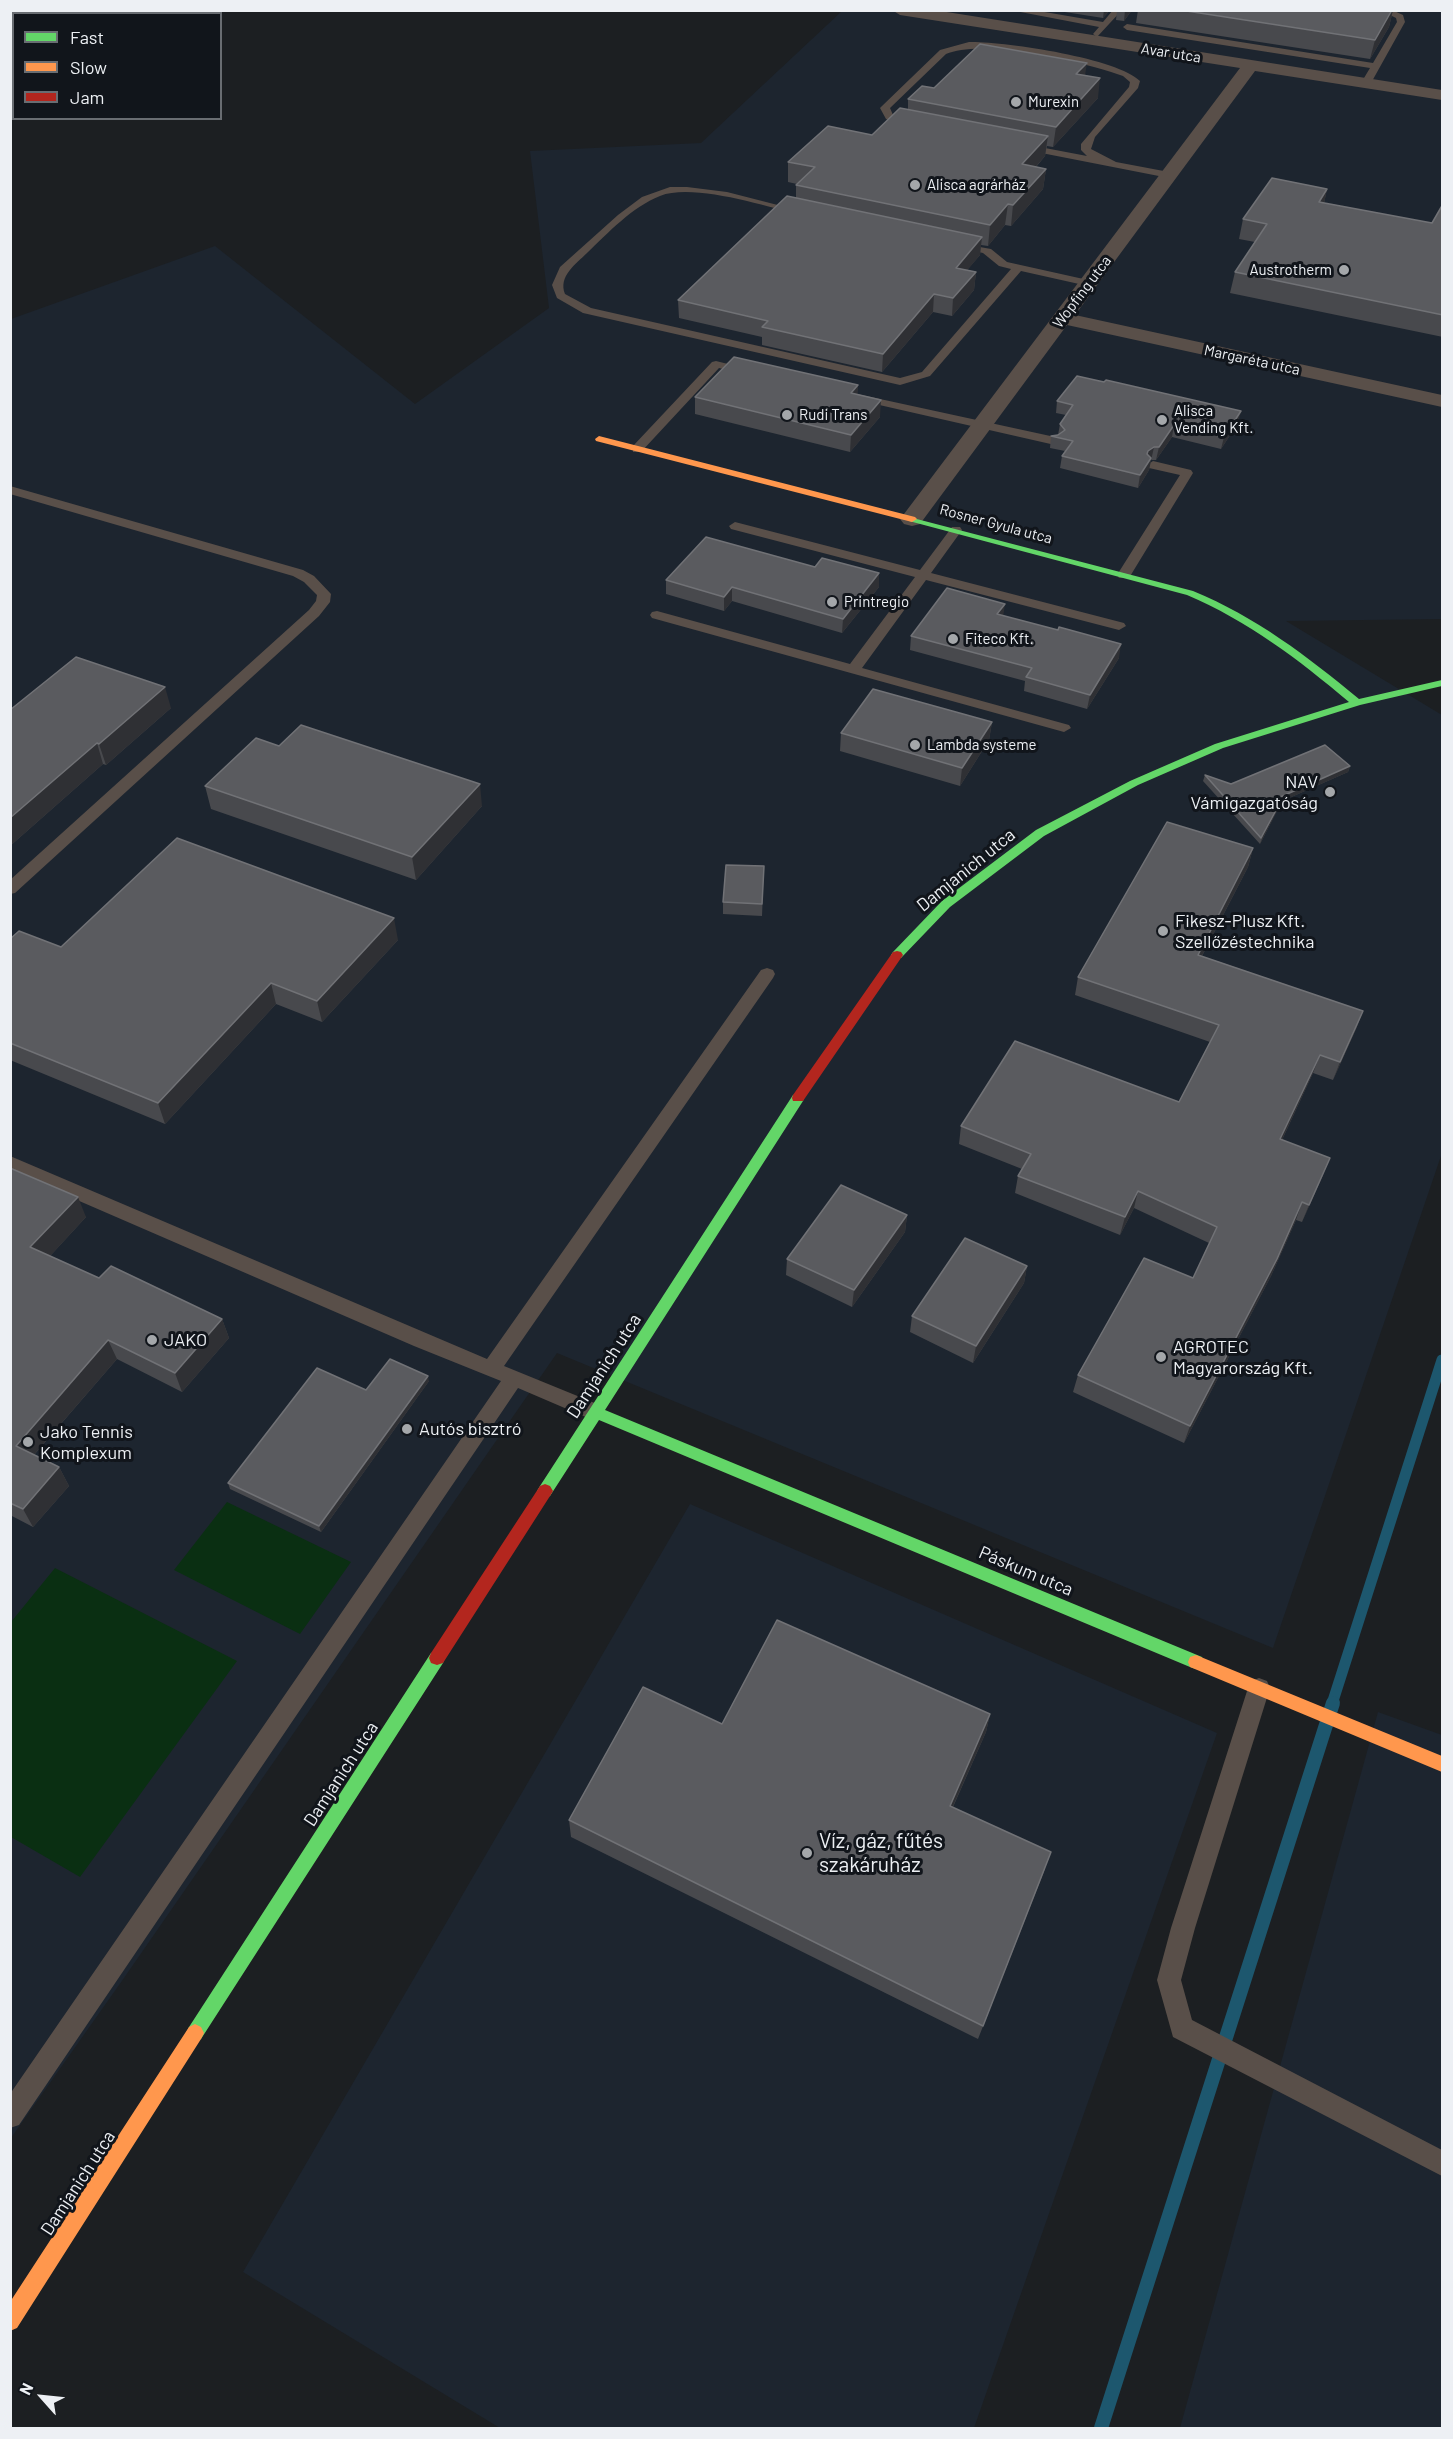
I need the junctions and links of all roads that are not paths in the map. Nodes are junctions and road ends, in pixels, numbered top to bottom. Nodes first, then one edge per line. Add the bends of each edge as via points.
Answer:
1 (900, 10) edge
2 (1014, 10) edge
3 (1118, 10) edge
4 (1384, 10) edge
5 (1134, 19) dead end
6 (1105, 25) junction
7 (1127, 27) junction
8 (1092, 40) junction
9 (1113, 44) junction
10 (1251, 65) junction
11 (1376, 66) junction
12 (1365, 83) junction
13 (1443, 95) edge
14 (926, 128) edge
15 (1014, 146) edge
16 (1109, 163) junction
17 (1169, 175) junction
18 (811, 214) edge
19 (940, 241) edge
20 (1019, 267) junction
21 (1088, 283) junction
22 (1062, 318) junction
23 (762, 375) edge
24 (841, 393) edge
25 (1443, 401) edge
26 (982, 425) junction
27 (599, 439) dead end
28 (1054, 441) dead end
29 (637, 449) junction
30 (1153, 465) edge
31 (10, 490) edge
32 (912, 519) junction
33 (735, 526) dead end
34 (956, 530) junction
35 (924, 574) junction
36 (1124, 575) junction
37 (657, 615) dead end
38 (1119, 626) dead end
39 (854, 669) junction
40 (1443, 683) edge
41 (1357, 702) junction
42 (1064, 728) dead end
43 (10, 889) edge
44 (767, 974) dead end
45 (10, 1163) edge
46 (492, 1368) junction
47 (514, 1378) junction
48 (595, 1412) junction
49 (1268, 1692) junction
50 (1443, 1764) edge
51 (10, 2116) edge
52 (1443, 2163) edge
53 (10, 2321) edge

1 - 8 street, Avar utca
2 - 6 lane
3 - 6 lane
4 - 11 lane via 1400,17 1401,22
5 - 7 lane
6 - 8 lane
7 - 9 lane
7 - 11 lane
8 - 9 street, Avar utca
9 - 10 street, Avar utca
10 - 12 street, Avar utca
10 - 17 street, Wopfing utca
11 - 12 lane
12 - 13 street, Avar utca
14 - 16 lane via 897,122 885,108 950,49 985,45 1103,65 1125,72 1135,81 1086,144 1090,154
15 - 16 lane
16 - 17 lane
17 - 21 street, Wopfing utca
18 - 20 lane via 694,189 658,193 643,201 564,269 556,282 557,289 569,303 587,310 900,382 927,374
19 - 20 lane via 987,251 1003,264
20 - 21 lane
21 - 22 street, Wopfing utca
22 - 25 street, Margaréta utca
22 - 26 street, Wopfing utca
23 - 29 lane via 716,364
24 - 26 lane
26 - 28 lane
26 - 32 street, Wopfing utca
27 - 29 main road, Rosner Gyula utca
29 - 32 main road, Rosner Gyula utca
30 - 36 lane via 1187,473
31 - 43 lane via 298,573 324,594 314,613
32 - 34 main road, Rosner Gyula utca
33 - 35 lane
34 - 35 lane
34 - 36 main road, Rosner Gyula utca
35 - 38 lane
35 - 39 lane
36 - 41 main road, Rosner Gyula utca via 1226,607 1287,644
37 - 39 lane
39 - 42 lane
40 - 41 main road, Damjanich utca
41 - 48 main road, Damjanich utca via 1219,747 1134,783 1040,833 946,904 891,961 865,996
44 - 46 lane
45 - 46 lane
46 - 47 lane
47 - 48 lane
47 - 51 lane
48 - 49 main road, Páskum utca
48 - 53 main road, Damjanich utca
49 - 50 main road, Páskum utca
49 - 52 lane via 1183,1928 1169,1980 1182,2028

